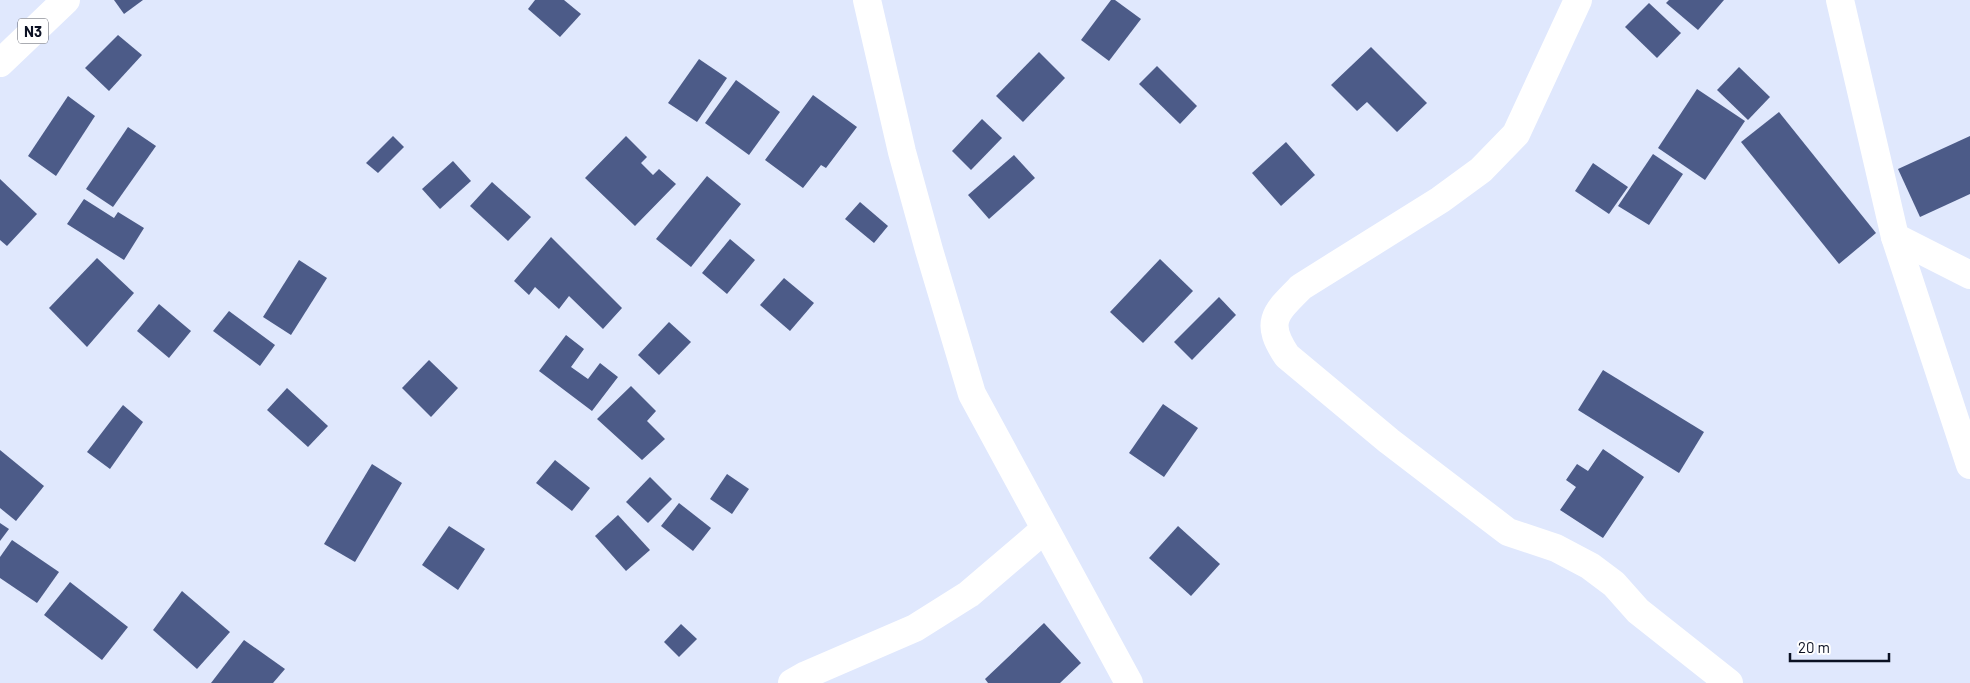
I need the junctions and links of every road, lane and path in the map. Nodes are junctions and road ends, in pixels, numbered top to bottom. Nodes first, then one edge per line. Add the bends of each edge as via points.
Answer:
1 (66, 0) edge
2 (867, 0) edge
3 (1578, 0) edge
4 (1840, 0) edge
5 (0, 63) edge
6 (1894, 237) junction
7 (1970, 275) edge
8 (1970, 466) edge
9 (1045, 528) junction
10 (792, 683) edge
11 (1129, 683) edge
12 (1729, 683) edge

1 - 5 street, N3
2 - 9 street via 905,161 972,394
3 - 12 street via 1516,134 1481,170 1440,200 1301,287 1283,305 1273,324 1277,341 1287,356 1375,429 1508,532 1556,548 1590,566 1614,584 1638,611
4 - 6 street
6 - 7 street
6 - 8 street
9 - 10 street via 969,594 915,628
9 - 11 street

